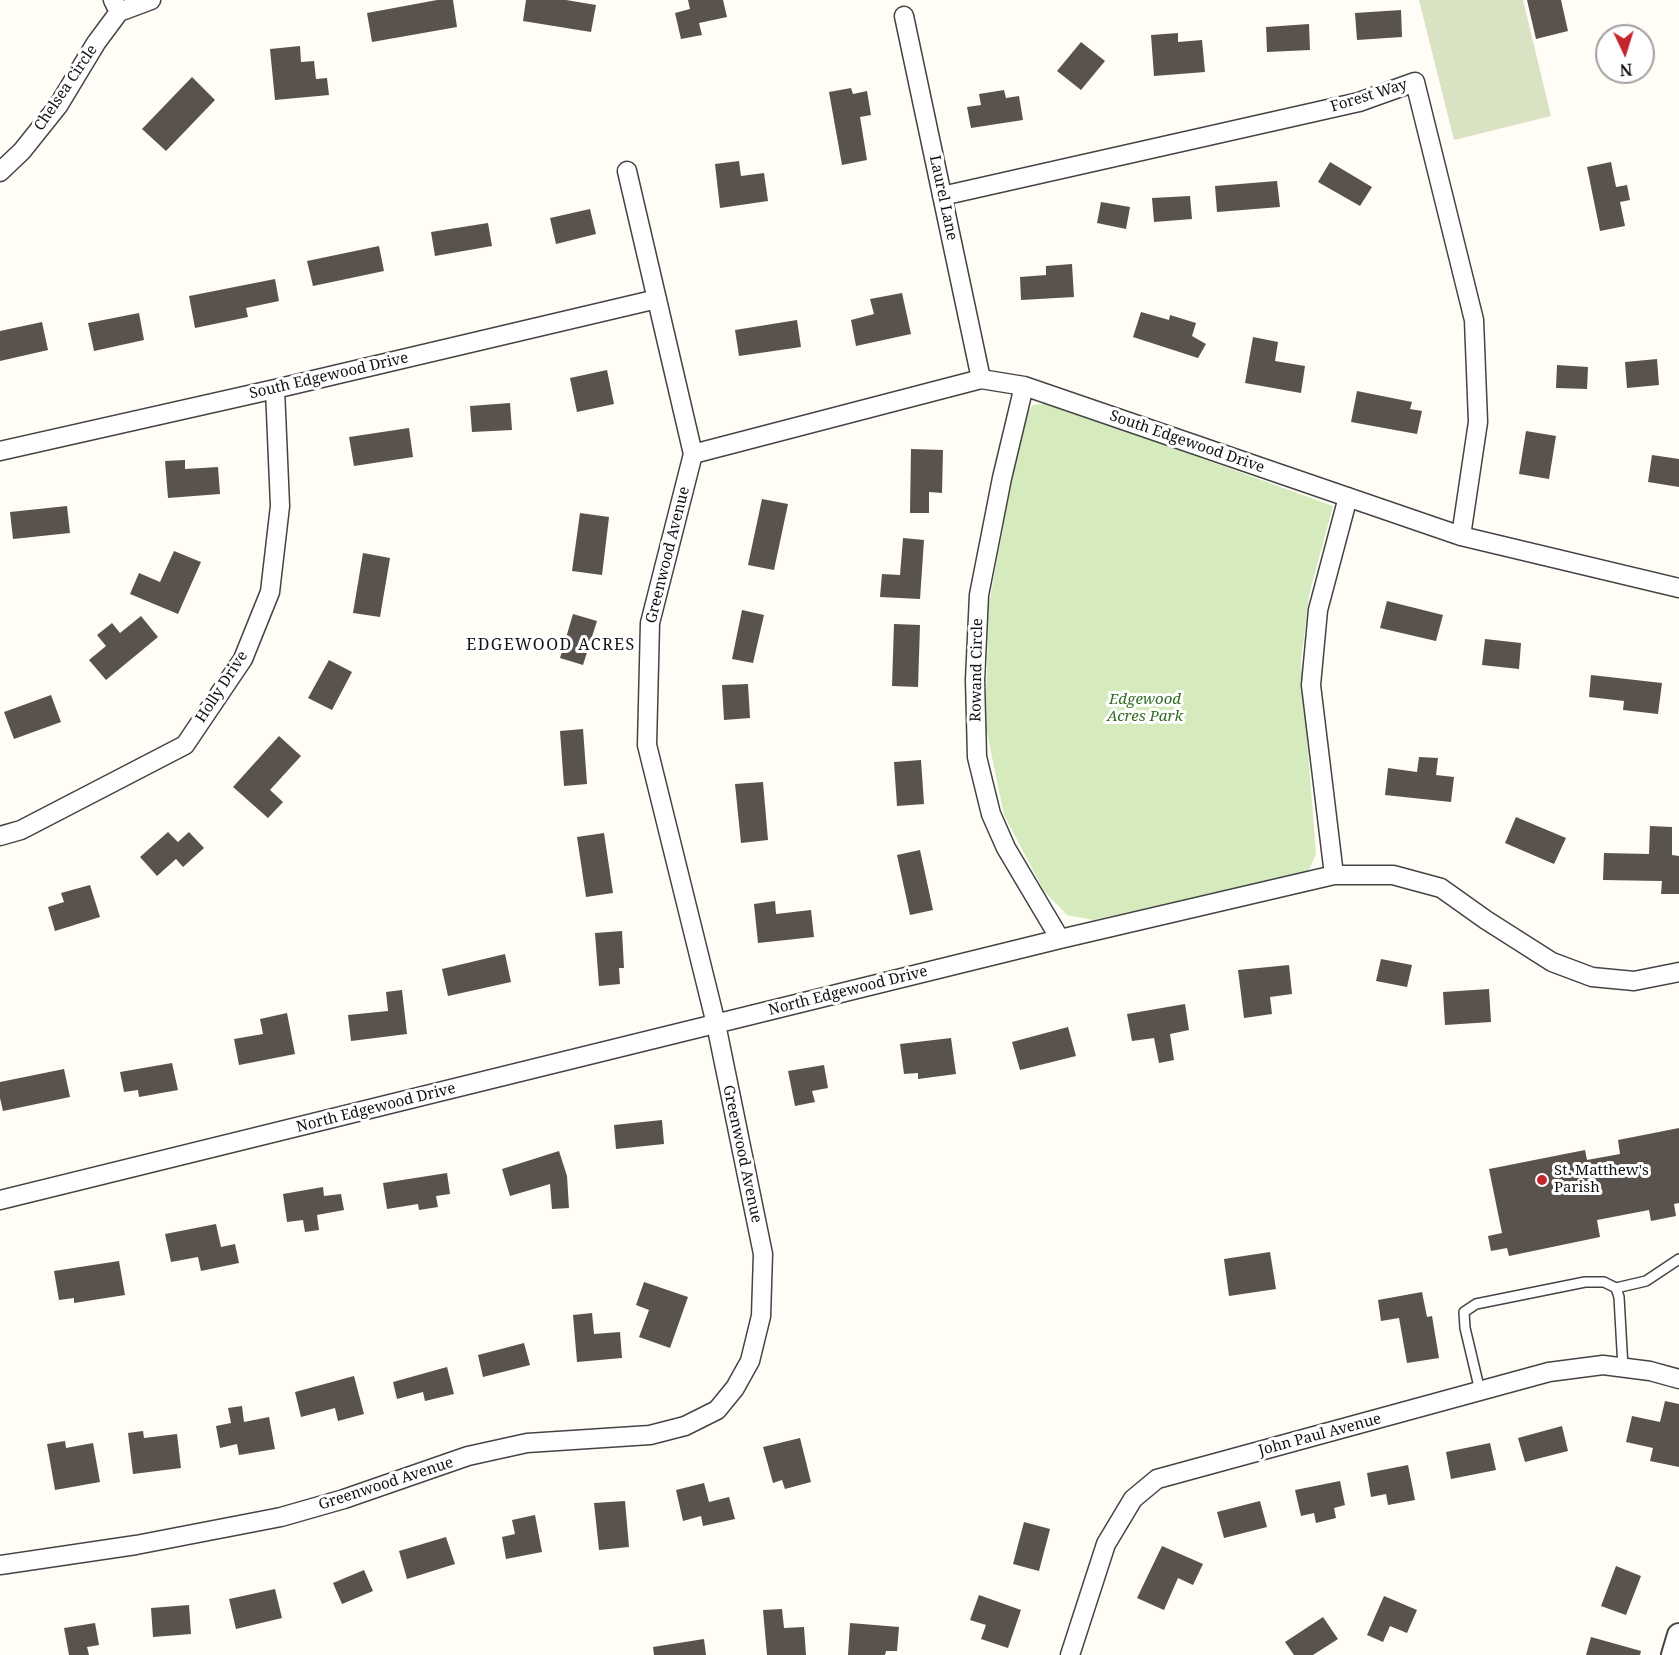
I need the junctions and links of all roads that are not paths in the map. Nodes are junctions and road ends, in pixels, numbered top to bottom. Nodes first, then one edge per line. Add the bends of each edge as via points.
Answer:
1 (151, 0) edge
2 (116, 6) edge
3 (904, 16) dead end
4 (627, 171) dead end
5 (0, 172) edge
6 (942, 196) junction
7 (657, 298) junction
8 (981, 379) junction
9 (1024, 386) junction
10 (275, 389) junction
11 (0, 450) edge
12 (693, 454) junction
13 (1348, 497) junction
14 (1461, 536) junction
15 (1679, 588) edge
16 (0, 836) edge
17 (1334, 875) junction
18 (1060, 939) junction
19 (1679, 972) edge
20 (716, 1024) junction
21 (0, 1200) edge
22 (1679, 1259) edge
23 (1616, 1288) junction
24 (1623, 1368) junction
25 (1679, 1379) edge
26 (1480, 1391) junction
27 (0, 1565) edge
28 (1679, 1635) edge
29 (1070, 1655) edge
30 (1673, 1655) edge

1 - 2 street
2 - 5 street, Chelsea Circle via 58,106
3 - 6 street, Laurel Lane
4 - 7 street, Greenwood Avenue
6 - 8 street, Laurel Lane
6 - 14 street, Forest Way via 1359,102 1415,82 1474,321 1478,422
7 - 10 street, South Edgewood Drive
7 - 12 street, Greenwood Avenue
8 - 9 street, South Edgewood Drive
8 - 12 street, South Edgewood Drive
9 - 13 street, South Edgewood Drive
9 - 18 street, Rowand Circle via 979,595 977,757 991,814 1006,848
10 - 11 street, South Edgewood Drive
10 - 16 street, Holly Drive via 280,506 270,592 243,659 185,744 21,830
12 - 20 street, Greenwood Avenue via 650,623 647,745
13 - 14 street, South Edgewood Drive
13 - 17 street via 1318,610 1311,685
14 - 15 street, South Edgewood Drive
17 - 18 street, North Edgewood Drive
17 - 19 street, North Edgewood Drive via 1393,875 1441,888 1552,962 1592,977 1634,981
18 - 20 street, North Edgewood Drive
20 - 21 street, North Edgewood Drive
20 - 27 street, Greenwood Avenue via 764,1254 761,1316 750,1361 717,1410 685,1426 650,1435 527,1443 468,1456 281,1517 136,1545
22 - 23 lane via 1646,1281
23 - 24 lane
23 - 26 lane via 1604,1282 1585,1282 1476,1304 1464,1312
24 - 25 street, John Paul Avenue
24 - 26 street, John Paul Avenue via 1603,1365 1549,1372
26 - 29 street, John Paul Avenue via 1157,1479 1133,1499 1106,1544
28 - 30 street

